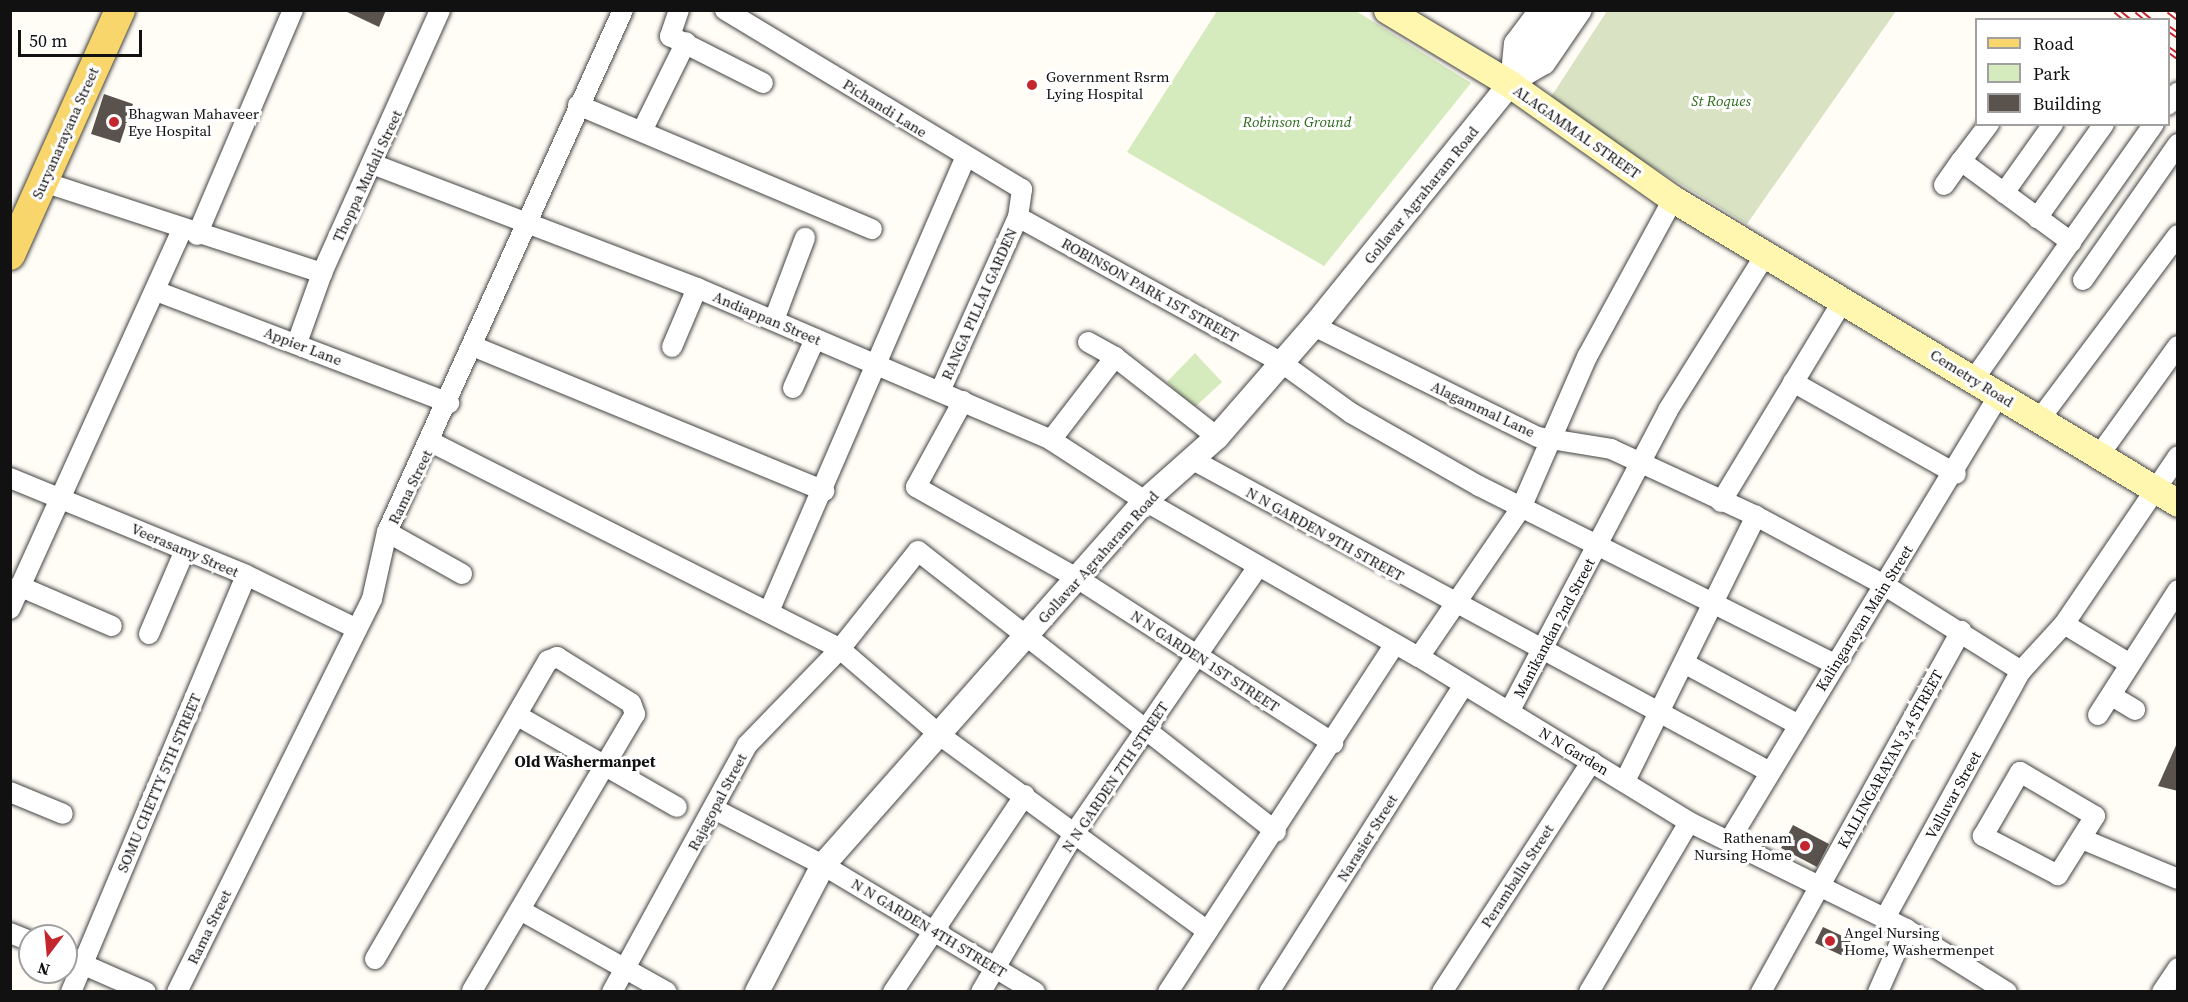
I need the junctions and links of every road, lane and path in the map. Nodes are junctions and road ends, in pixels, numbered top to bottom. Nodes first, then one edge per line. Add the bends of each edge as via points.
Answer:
1 (100, 10) edge
2 (120, 10) edge
3 (293, 10) edge
4 (440, 10) edge
5 (623, 10) edge
6 (679, 10) edge
7 (725, 10) edge
8 (1387, 10) edge
9 (1539, 10) edge
10 (1562, 10) edge
11 (1582, 10) edge
12 (686, 42) junction
13 (762, 83) dead end
14 (1510, 84) junction
15 (578, 105) junction
16 (1987, 126) edge
17 (2052, 126) edge
18 (2103, 126) edge
19 (2153, 126) edge
20 (642, 131) junction
21 (2178, 144) edge
22 (965, 158) junction
23 (1961, 161) junction
24 (375, 165) junction
25 (44, 182) junction
26 (1944, 185) dead end
27 (2004, 193) junction
28 (1673, 200) junction
29 (10, 215) edge
30 (1018, 217) junction
31 (2037, 218) junction
32 (525, 224) junction
33 (872, 229) dead end
34 (190, 232) junction
35 (2178, 235) edge
36 (805, 238) dead end
37 (2071, 242) junction
38 (1767, 252) junction
39 (10, 255) edge
40 (322, 273) junction
41 (2083, 280) dead end
42 (697, 288) junction
43 (156, 291) junction
44 (1844, 299) junction
45 (774, 320) junction
46 (1314, 326) junction
47 (815, 339) junction
48 (1088, 342) dead end
49 (297, 343) junction
50 (2178, 346) edge
51 (475, 347) junction
52 (672, 347) dead end
53 (1115, 357) junction
54 (874, 362) junction
55 (1282, 363) junction
56 (1974, 379) junction
57 (1793, 382) junction
58 (793, 388) dead end
59 (940, 391) junction
60 (1999, 395) junction
61 (963, 401) junction
62 (449, 403) junction
63 (2039, 420) junction
64 (1217, 437) junction
65 (1555, 438) junction
66 (1052, 440) junction
67 (431, 442) junction
68 (2100, 454) junction
69 (2178, 456) edge
70 (1193, 460) junction
71 (1640, 463) junction
72 (1956, 474) junction
73 (10, 478) edge
74 (2154, 489) junction
75 (825, 491) junction
76 (61, 498) junction
77 (1145, 501) junction
78 (1721, 502) junction
79 (2178, 503) edge
80 (1521, 508) junction
81 (1756, 516) junction
82 (387, 532) junction
83 (1600, 543) junction
84 (185, 550) junction
85 (1257, 567) junction
86 (462, 574) dead end
87 (246, 575) junction
88 (1077, 578) junction
89 (1884, 585) junction
90 (19, 586) junction
91 (2178, 590) edge
92 (1717, 603) junction
93 (1457, 608) junction
94 (10, 609) edge
95 (770, 609) junction
96 (2064, 624) junction
97 (112, 626) dead end
98 (357, 629) junction
99 (1961, 631) junction
100 (149, 634) dead end
101 (1027, 635) junction
102 (1394, 645) junction
103 (840, 649) junction
104 (1542, 653) junction
105 (1419, 657) junction
106 (1197, 658) junction
107 (1684, 663) junction
108 (1835, 664) junction
109 (2130, 664) junction
110 (2021, 671) junction
111 (1464, 685) junction
112 (2112, 696) junction
113 (2135, 710) dead end
114 (1657, 711) junction
115 (1509, 712) junction
116 (2098, 715) dead end
117 (518, 716) junction
118 (1797, 724) junction
119 (1145, 728) junction
120 (941, 736) junction
121 (1333, 743) junction
122 (1592, 761) junction
123 (605, 766) junction
124 (1768, 771) junction
125 (1625, 782) junction
126 (10, 792) edge
127 (1024, 795) junction
128 (677, 807) dead end
129 (714, 809) junction
130 (63, 813) dead end
131 (1689, 822) junction
132 (1075, 832) junction
133 (1276, 832) junction
134 (2082, 839) junction
135 (1729, 841) junction
136 (823, 865) junction
137 (2178, 879) edge
138 (1819, 886) junction
139 (520, 909) junction
140 (1885, 918) junction
141 (1906, 929) junction
142 (932, 930) junction
143 (1207, 932) junction
144 (78, 952) edge
145 (375, 959) dead end
146 (78, 963) edge
147 (996, 968) junction
148 (2178, 968) edge
149 (624, 972) junction
150 (1995, 988) edge
151 (472, 991) edge
152 (146, 992) edge
153 (177, 992) edge
154 (612, 992) edge
155 (667, 992) edge
156 (757, 992) edge
157 (893, 992) edge
158 (981, 992) edge
159 (1035, 992) edge
160 (1168, 992) edge
161 (1269, 992) edge
162 (1442, 992) edge
163 (1589, 992) edge
164 (1761, 992) edge
165 (1878, 992) edge
166 (2162, 992) edge

1 - 29 main road, Suryanarayana Street
2 - 25 main road, Suryanarayana Street
3 - 34 street
4 - 24 street, Thoppa Mudali Street
5 - 15 street, Rama Street
6 - 12 street via 670,36
7 - 22 street, Pichandi Lane
8 - 14 main road, ALAGAMMAL STREET
9 - 14 street via 1514,43
10 - 14 street, Gollavar Agraharam Road
11 - 14 street via 1545,64
12 - 13 street
12 - 20 street
14 - 28 main road, ALAGAMMAL STREET
14 - 46 street, Gollavar Agraharam Road
15 - 20 street
15 - 32 street, Rama Street
16 - 23 street
17 - 27 street
18 - 31 street
19 - 37 street
20 - 33 street
21 - 41 street
22 - 30 street, Pichandi Lane via 1022,189
22 - 54 street
23 - 26 street
23 - 27 street
24 - 32 street, Andiappan Street
24 - 40 street, Thoppa Mudali Street
25 - 34 street
25 - 39 main road, Suryanarayana Street
27 - 31 street
28 - 38 main road, ALAGAMMAL STREET
28 - 65 street via 1587,357
30 - 55 street, ROBINSON PARK 1ST STREET
30 - 59 street, RANGA PILLAI GARDEN
31 - 37 street
32 - 42 street, Andiappan Street
32 - 51 street, Rama Street
34 - 40 street
34 - 43 street
35 - 63 street
36 - 45 street
37 - 56 street
38 - 44 main road, Cemetry Road
38 - 71 street, Manikandan 2nd Street
40 - 49 street, Thoppa Mudali Street
42 - 45 street, Andiappan Street
42 - 52 street
43 - 49 street, Appier Lane
43 - 76 street
44 - 56 main road, Cemetry Road
44 - 57 street
45 - 47 street, Andiappan Street
46 - 55 street, Gollavar Agraharam Road
46 - 65 street, Alagammal Lane via 1538,437
47 - 54 street, Andiappan Street
47 - 58 street
48 - 53 street
49 - 62 street, Appier Lane
50 - 68 street
51 - 62 street, Rama Street
51 - 75 street
53 - 64 street
53 - 66 street
54 - 59 street, Andiappan Street
54 - 75 street
55 - 64 street, Gollavar Agraharam Road
55 - 80 street, ROBINSON PARK 1ST STREET via 1351,413
56 - 60 main road, Cemetry Road
57 - 72 street
57 - 78 street
59 - 61 street, Andiappan Street
60 - 63 main road, Cemetry Road
60 - 72 street, Kalingarayan Main Street
61 - 66 street, Andiappan Street
61 - 88 street, N N GARDEN 1ST STREET via 916,487
62 - 67 street, Rama Street
63 - 68 main road, Cemetry Road
64 - 70 street, Gollavar Agraharam Road
65 - 71 street, Alagammal Lane via 1611,449
65 - 80 street
66 - 77 street, Andiappan Street
67 - 82 street, Rama Street
67 - 95 street
68 - 74 main road, Cemetry Road
69 - 74 street, Valluvar Street
70 - 77 street, Gollavar Agraharam Road
70 - 93 street, N N GARDEN 9TH STREET
71 - 78 street, Alagammal Lane
71 - 83 street, Manikandan 2nd Street
72 - 89 street, Kalingarayan Main Street
73 - 76 street, Veerasamy Street
74 - 79 main road, Cemetry Road
74 - 96 street, Valluvar Street
75 - 95 street
76 - 84 street, Veerasamy Street
76 - 90 street
77 - 85 street, N N Garden
77 - 88 street, Gollavar Agraharam Road
78 - 81 street, Alagammal Lane
80 - 83 street, ROBINSON PARK 1ST STREET
80 - 93 street
81 - 89 street, Alagammal Lane
81 - 92 street
82 - 86 street
82 - 98 street, Rama Street via 380,576
83 - 92 street, ROBINSON PARK 1ST STREET
83 - 104 street, Manikandan 2nd Street
84 - 87 street, Veerasamy Street
84 - 100 street
85 - 102 street, N N Garden
85 - 106 street, N N GARDEN 7TH STREET
87 - 98 street, Veerasamy Street
87 - 144 street, SOMU CHETTY 5TH STREET
88 - 101 street, Gollavar Agraharam Road
88 - 106 street, N N GARDEN 1ST STREET
89 - 99 street, Alagammal Lane
89 - 108 street, Kalingarayan Main Street
90 - 94 street
90 - 97 street
91 - 109 street
92 - 107 street
92 - 108 street, ROBINSON PARK 1ST STREET
93 - 104 street, N N GARDEN 9TH STREET
93 - 105 street
95 - 103 street
96 - 109 street
96 - 110 street, Valluvar Street
98 - 153 street, Rama Street
99 - 110 street, Alagammal Lane
99 - 138 street, KALLINGARAYAN 3,4 STREET
101 - 103 street, Rajagopal Street via 918,551
101 - 119 street
101 - 120 street, Gollavar Agraharam Road
102 - 105 street, N N Garden
102 - 121 street
103 - 120 street
103 - 129 street, Rajagopal Street via 747,745
104 - 114 street, N N GARDEN 9TH STREET
104 - 115 street, Manikandan 2nd Street
105 - 111 street, N N Garden
106 - 119 street, N N GARDEN 7TH STREET
106 - 121 street, N N GARDEN 1ST STREET
107 - 114 street
107 - 118 street
108 - 118 street, Kalingarayan Main Street
109 - 112 street
110 - 140 street, Valluvar Street
111 - 115 street, N N Garden
111 - 161 street, Narasier Street
112 - 113 street
112 - 116 street
114 - 124 street, N N GARDEN 9TH STREET
114 - 125 street
115 - 122 street, N N Garden
117 - 123 street
117 - 123 street via 548,661 557,657 635,708
117 - 145 street
118 - 124 street, Kalingarayan Main Street
119 - 132 street, N N GARDEN 7TH STREET
119 - 133 street
120 - 127 street
120 - 136 street, Gollavar Agraharam Road
121 - 133 street
122 - 125 street, N N Garden
122 - 162 street, Peramballu Street
123 - 128 street
123 - 139 street
124 - 135 street, Kalingarayan Main Street
125 - 131 street, N N Garden
126 - 130 street
127 - 132 street
127 - 142 street
129 - 136 street, N N GARDEN 4TH STREET
129 - 149 street, Rajagopal Street
131 - 135 street, N N Garden
131 - 163 street
132 - 143 street
132 - 147 street, N N GARDEN 7TH STREET
133 - 143 street
134 - 134 street via 2095,816 2020,772 1983,836 2058,875
134 - 137 street
135 - 138 street, N N Garden
136 - 142 street, N N GARDEN 4TH STREET
136 - 156 street, Gollavar Agraharam Road
138 - 140 street, N N Garden
138 - 164 street, KALLINGARAYAN 3,4 STREET
139 - 149 street
139 - 151 street
140 - 141 street, N N Garden
141 - 150 street, N N Garden
141 - 165 street
142 - 147 street, N N GARDEN 4TH STREET
142 - 157 street
143 - 160 street
146 - 152 street
147 - 158 street, N N GARDEN 7TH STREET
147 - 159 street, N N GARDEN 4TH STREET
148 - 166 street
149 - 154 street, Rajagopal Street
149 - 155 street

